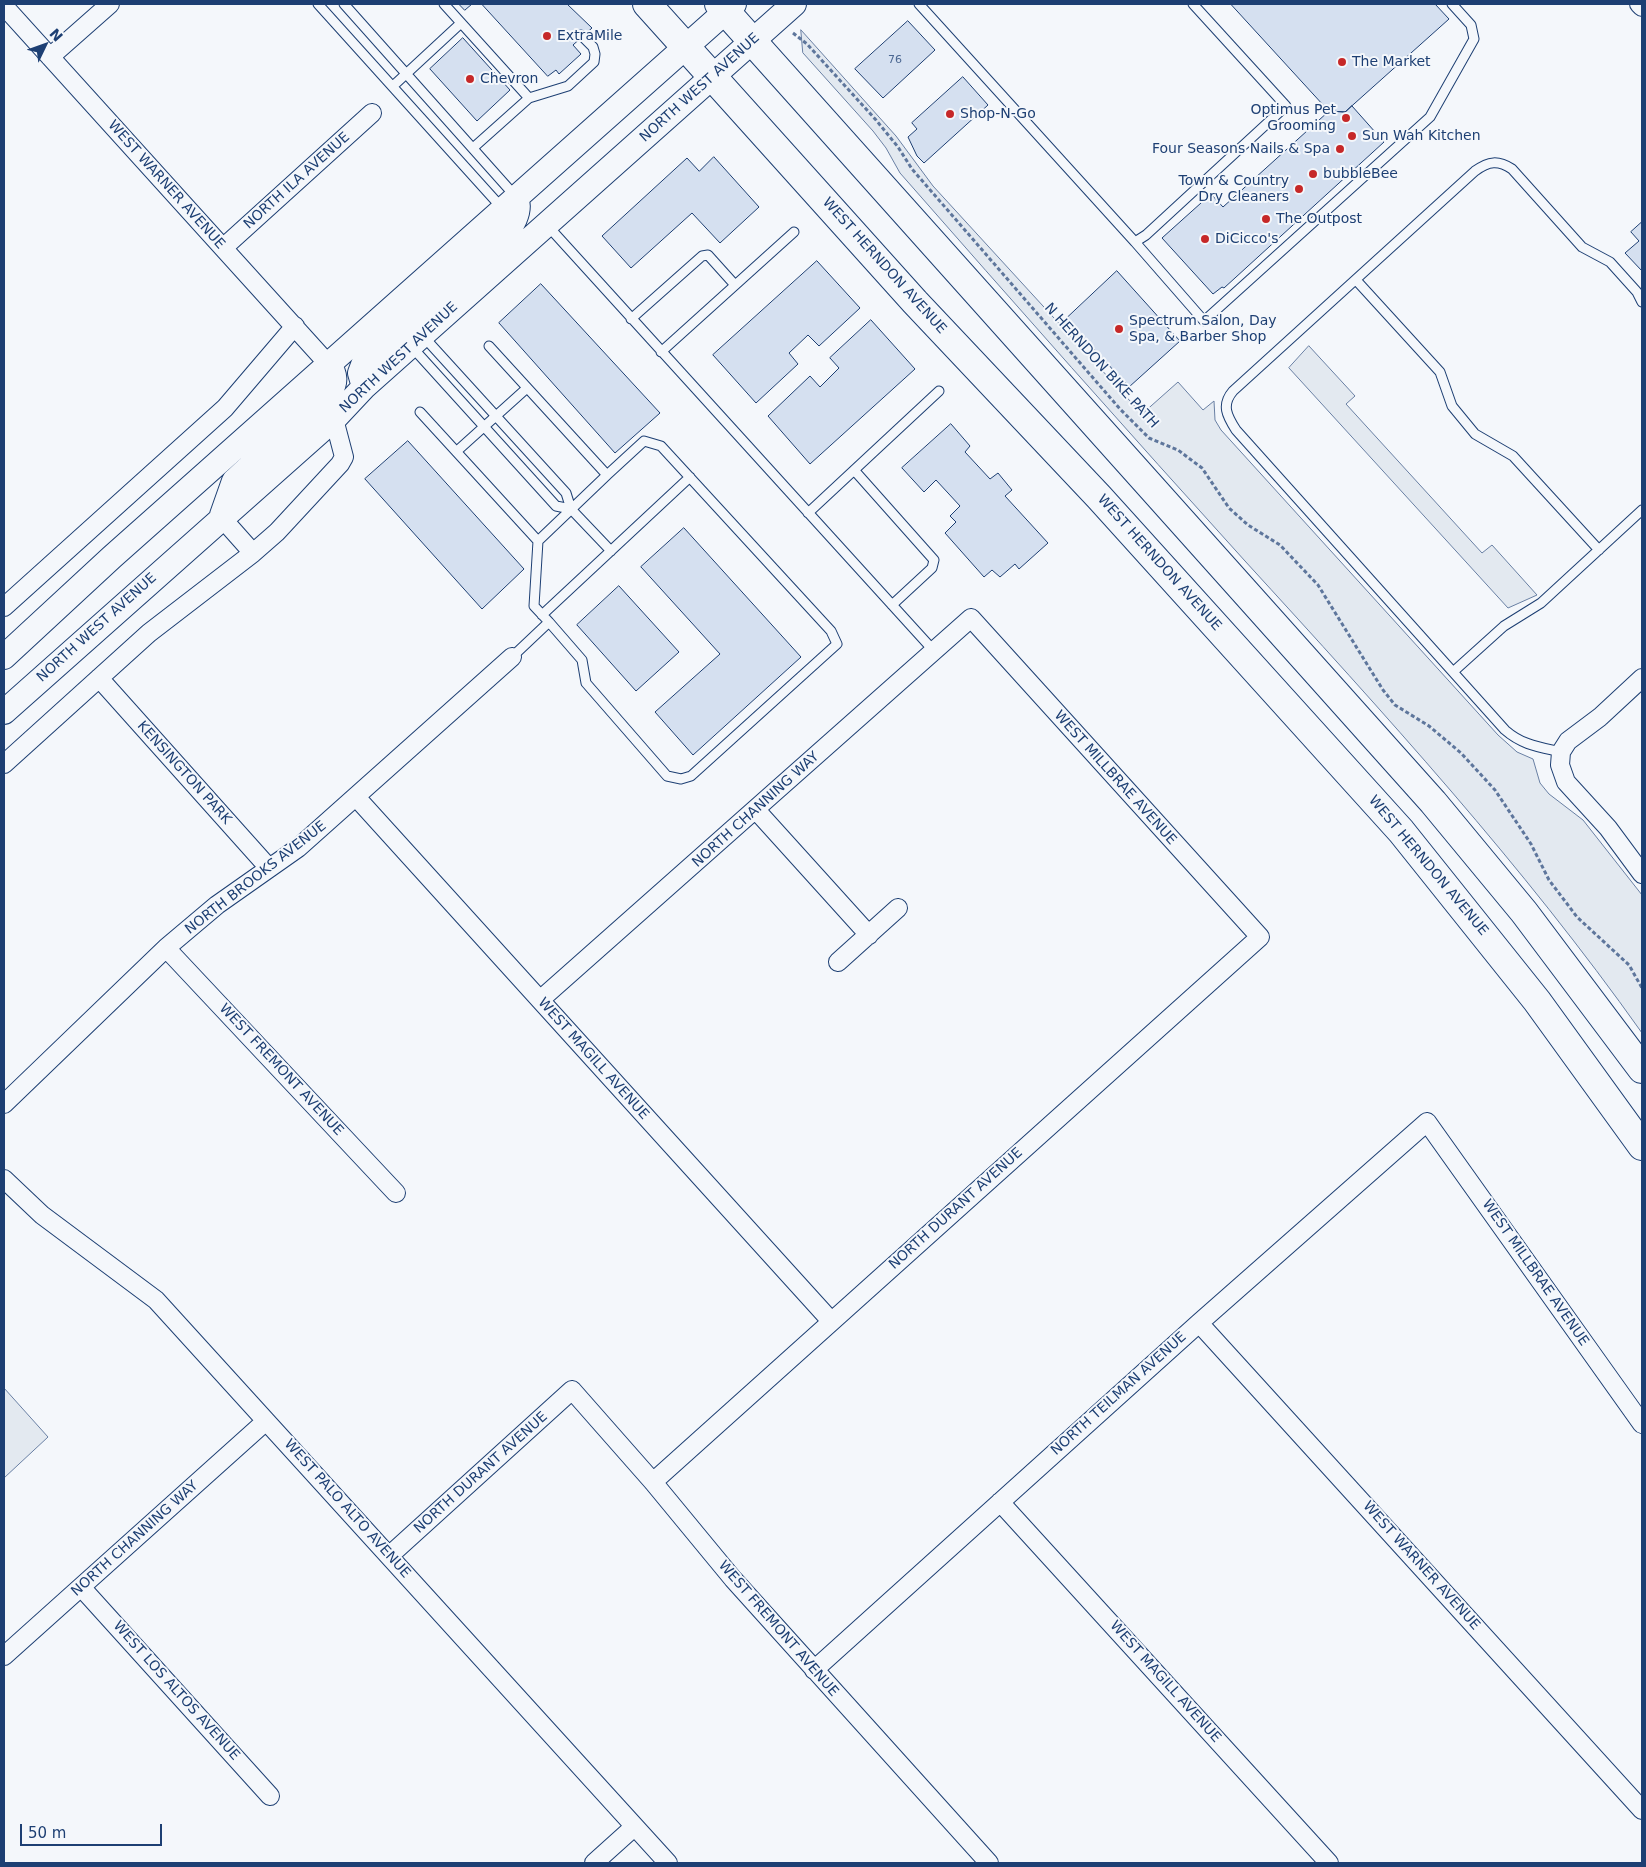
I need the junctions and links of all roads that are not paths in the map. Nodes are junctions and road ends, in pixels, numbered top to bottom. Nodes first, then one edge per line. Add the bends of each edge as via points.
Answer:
1 (110, 4) edge
2 (318, 4) edge
3 (344, 4) edge
4 (444, 4) edge
5 (648, 4) edge
6 (794, 4) edge
7 (919, 4) edge
8 (1193, 4) edge
9 (1452, 4) edge
10 (1639, 4) edge
11 (4, 6) edge
12 (726, 6) edge
13 (1642, 7) edge
14 (461, 23) junction
15 (581, 35) dead end
16 (753, 41) junction
17 (685, 45) junction
18 (50, 58) junction
19 (406, 73) junction
20 (713, 76) junction
21 (393, 86) junction
22 (529, 98) junction
23 (372, 113) dead end
24 (474, 148) junction
25 (509, 203) junction
26 (547, 225) junction
27 (794, 232) dead end
28 (1135, 242) junction
29 (223, 248) junction
30 (434, 270) junction
31 (1356, 280) junction
32 (735, 285) junction
33 (1642, 302) edge
34 (631, 319) junction
35 (296, 326) junction
36 (417, 341) junction
37 (489, 346) dead end
38 (661, 352) junction
39 (329, 364) junction
40 (364, 387) junction
41 (527, 388) junction
42 (939, 391) dead end
43 (420, 412) dead end
44 (496, 416) junction
45 (334, 419) junction
46 (484, 427) junction
47 (457, 451) junction
48 (854, 470) junction
49 (607, 475) junction
50 (690, 477) junction
51 (571, 509) junction
52 (1642, 510) edge
53 (808, 513) junction
54 (221, 517) junction
55 (538, 541) junction
56 (1599, 550) junction
57 (611, 551) junction
58 (253, 554) junction
59 (892, 605) junction
60 (4, 607) edge
61 (542, 615) junction
62 (971, 618) joint
63 (549, 622) junction
64 (934, 651) junction
65 (4, 657) edge
66 (512, 657) joint
67 (1453, 672) junction
68 (99, 678) junction
69 (1642, 678) edge
70 (4, 712) edge
71 (1561, 752) junction
72 (4, 764) edge
73 (356, 797) junction
74 (756, 810) junction
75 (269, 868) junction
76 (1642, 874) edge
77 (898, 908) dead end
78 (869, 935) junction
79 (1260, 937) joint
80 (166, 948) junction
81 (838, 962) dead end
82 (540, 1000) junction
83 (1642, 1069) edge
84 (4, 1104) edge
85 (1427, 1122) joint
86 (1642, 1146) edge
87 (4, 1179) edge
88 (396, 1193) dead end
89 (831, 1321) junction
90 (1199, 1323) junction
91 (572, 1390) joint
92 (266, 1421) junction
93 (1642, 1424) edge
94 (653, 1482) junction
95 (1000, 1502) junction
96 (389, 1556) junction
97 (81, 1587) junction
98 (4, 1656) edge
99 (814, 1670) junction
100 (270, 1796) dead end
101 (1642, 1810) edge
102 (634, 1827) junction
103 (594, 1863) edge
104 (668, 1863) edge
105 (989, 1863) edge
106 (1329, 1863) edge

1 - 18 street
2 - 21 lane
3 - 19 lane
4 - 14 lane
5 - 17 main road, WEST HERNDON AVENUE
6 - 16 main road, NORTH WEST AVENUE
7 - 28 lane
8 - 28 lane via 1286,106
9 - 28 lane via 1471,25 1474,39 1430,117 1204,321
10 - 13 street
11 - 18 street, WEST WARNER AVENUE
12 - 16 main road
12 - 17 main road
14 - 19 lane
14 - 22 lane
15 - 22 lane via 593,47 596,54 594,62 568,86
16 - 20 main road, NORTH WEST AVENUE
16 - 83 main road via 1433,802 1524,912
17 - 20 main road, WEST HERNDON AVENUE
17 - 25 main road
18 - 29 street, WEST WARNER AVENUE
19 - 21 lane
19 - 24 lane
20 - 26 main road, NORTH WEST AVENUE
20 - 86 main road, WEST HERNDON AVENUE via 915,302 1099,497 1394,824 1531,993
21 - 25 lane
22 - 24 lane
23 - 29 street, NORTH ILA AVENUE
24 - 25 lane
25 - 30 main road
25 - 36 main road via 519,208 514,221 491,250 440,296
26 - 34 lane
26 - 36 main road, NORTH WEST AVENUE
27 - 32 lane
29 - 35 street, WEST WARNER AVENUE
30 - 39 main road
30 - 40 main road via 408,320 363,365 360,372
31 - 33 lane via 1475,171 1493,162 1502,163 1512,170 1582,247 1610,262
31 - 56 lane via 1440,372 1452,406 1475,434 1513,456
31 - 67 lane via 1233,391 1227,398 1227,417
32 - 34 lane via 708,255 702,256
32 - 38 lane
34 - 38 lane
35 - 39 street, WEST WARNER AVENUE
35 - 60 street via 225,408
36 - 40 main road, NORTH WEST AVENUE
36 - 44 lane
36 - 46 lane
37 - 41 lane
38 - 53 lane
39 - 54 main road via 335,373 335,384 330,393 234,481
39 - 65 main road
40 - 45 main road, NORTH WEST AVENUE
41 - 44 lane
41 - 49 lane
42 - 48 lane
43 - 47 lane
44 - 46 lane
44 - 51 lane via 566,493
45 - 54 main road, NORTH WEST AVENUE
45 - 58 street via 344,457 340,464
46 - 47 lane
46 - 51 lane via 556,506
47 - 55 lane
48 - 53 lane
48 - 59 lane via 934,560 932,568
49 - 50 lane via 644,441 661,446
49 - 51 lane
50 - 57 lane
50 - 63 lane via 831,631 837,644 690,776 681,779 667,776 586,683 582,660
51 - 55 lane
51 - 57 lane
52 - 56 lane
53 - 59 lane
54 - 58 street
54 - 70 main road, NORTH WEST AVENUE
55 - 61 lane via 534,606
56 - 67 lane via 1541,603 1504,626
57 - 61 lane
58 - 68 street via 149,633
59 - 64 lane
61 - 63 lane
62 - 64 street, NORTH CHANNING WAY
62 - 79 street, WEST MILLBRAE AVENUE
63 - 66 lane
64 - 74 street, NORTH CHANNING WAY
66 - 73 street, NORTH BROOKS AVENUE
67 - 71 lane via 1517,740
68 - 72 street
68 - 75 street, KENSINGTON PARK
69 - 71 street via 1568,741
71 - 76 street via 1560,765 1566,782 1608,828
73 - 75 street, NORTH BROOKS AVENUE via 298,848
73 - 82 street, WEST MAGILL AVENUE
74 - 78 street
74 - 82 street, NORTH CHANNING WAY
75 - 80 street, NORTH BROOKS AVENUE via 216,905
77 - 78 street
78 - 81 street
79 - 89 street, NORTH DURANT AVENUE
80 - 84 street, NORTH BROOKS AVENUE
80 - 88 street, WEST FREMONT AVENUE
82 - 89 street, WEST MAGILL AVENUE
85 - 90 street, NORTH TEILMAN AVENUE
85 - 93 street, WEST MILLBRAE AVENUE
87 - 92 street, WEST PALO ALTO AVENUE via 42,1215 156,1300
89 - 94 street, NORTH DURANT AVENUE
90 - 95 street, NORTH TEILMAN AVENUE
90 - 101 street, WEST WARNER AVENUE
91 - 94 street, WEST FREMONT AVENUE
91 - 96 street, NORTH DURANT AVENUE
92 - 96 street, WEST PALO ALTO AVENUE
92 - 97 street, NORTH CHANNING WAY
94 - 99 street, WEST FREMONT AVENUE
95 - 99 street, NORTH TEILMAN AVENUE
95 - 106 street, WEST MAGILL AVENUE
96 - 102 street, WEST PALO ALTO AVENUE
97 - 98 street, NORTH CHANNING WAY
97 - 100 street, WEST LOS ALTOS AVENUE
99 - 105 street, WEST FREMONT AVENUE
102 - 103 street
102 - 104 street, WEST PALO ALTO AVENUE

